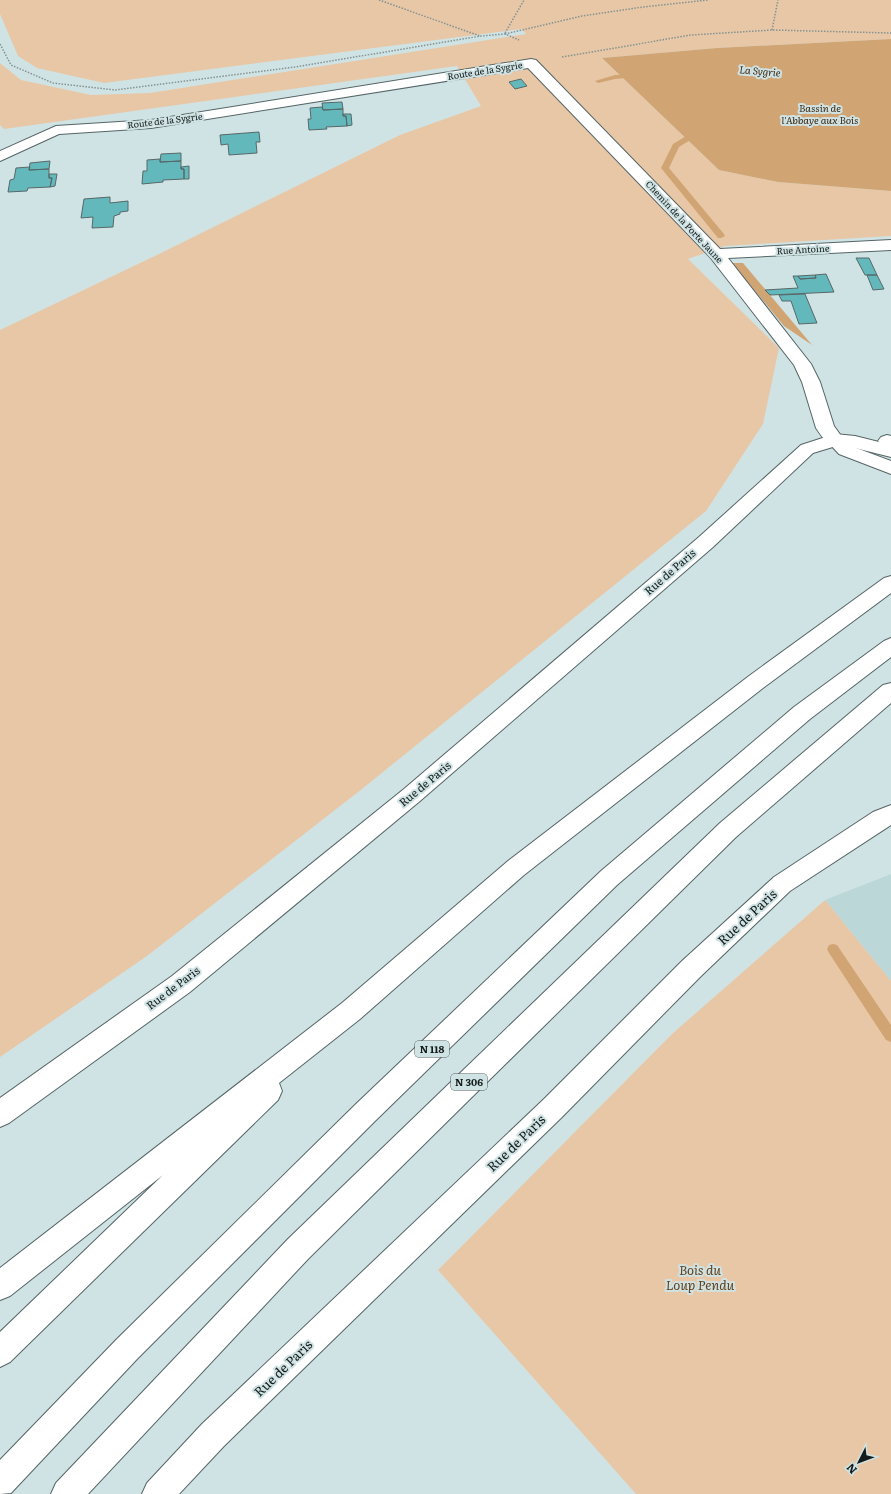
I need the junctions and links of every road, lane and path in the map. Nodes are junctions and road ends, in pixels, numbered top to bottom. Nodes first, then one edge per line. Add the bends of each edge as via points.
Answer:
1 (379, 0) edge
2 (524, 0) edge
3 (708, 0) edge
4 (778, 0) edge
5 (772, 30) junction
6 (891, 33) edge
7 (505, 34) junction
8 (481, 36) junction
9 (0, 44) edge
10 (531, 63) junction
11 (0, 156) edge
12 (891, 245) edge
13 (716, 254) junction
14 (835, 440) junction
15 (890, 445) edge
16 (891, 468) edge
17 (891, 583) edge
18 (891, 646) edge
19 (891, 691) edge
20 (891, 814) edge
21 (351, 1011) junction
22 (0, 1114) edge
23 (0, 1286) edge
24 (0, 1352) edge
25 (0, 1482) edge
26 (67, 1494) edge
27 (158, 1494) edge

1 - 8 path
2 - 7 path
3 - 7 path via 582,16
4 - 5 path
5 - 6 path
5 - 10 path via 691,35
7 - 8 path
7 - 10 path, Route de la Sygrie via 518,38 526,48
8 - 9 path via 295,67 115,90 53,83 11,65
10 - 11 main road, Route de la Sygrie via 151,124 56,130
10 - 13 main road, Chemin de la Porte Jaune
12 - 13 main road, Rue Antoine
13 - 14 main road, Chemin de la Porte Jaune via 802,364 811,382 825,428
14 - 15 main road
14 - 16 lane via 845,450
14 - 22 main road, Rue de Paris via 807,449 706,542 412,795 180,984
17 - 21 main road via 756,682 516,868
18 - 25 main road, N 118 via 802,713 609,878 359,1119 127,1349
19 - 26 main road, N 306 via 728,830 469,1082 298,1249
20 - 27 main road, Rue de Paris via 782,884 691,969 547,1114 213,1435
21 - 23 main road
21 - 24 main road

